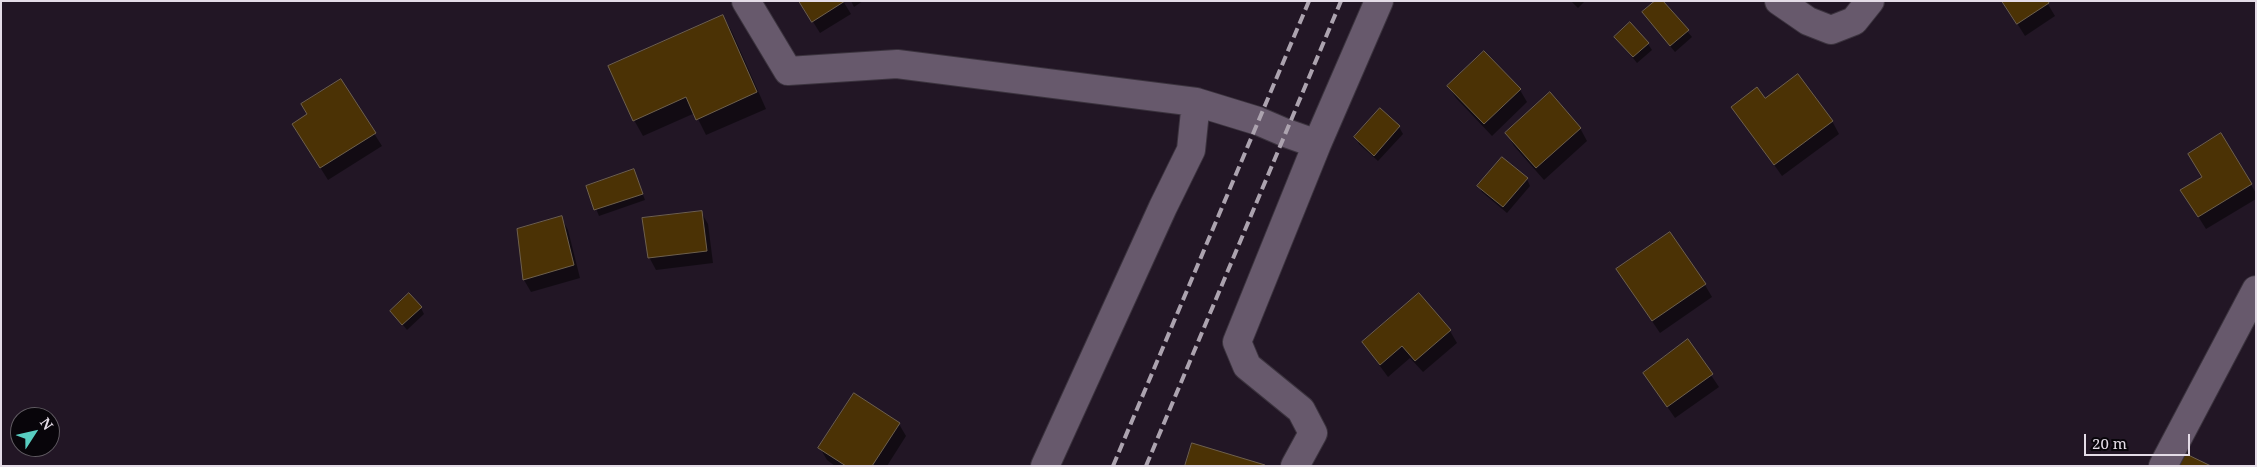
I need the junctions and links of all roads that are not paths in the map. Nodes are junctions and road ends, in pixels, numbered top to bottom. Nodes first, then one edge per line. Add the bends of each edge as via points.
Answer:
1 (746, 1) edge
2 (1379, 1) edge
3 (1779, 1) edge
4 (1870, 1) edge
5 (1196, 102) junction
6 (1317, 144) junction
7 (2256, 290) edge
8 (1045, 466) edge
9 (1295, 466) edge
10 (2163, 466) edge

1 - 5 street via 788,71 897,64
2 - 6 street
3 - 4 street via 1808,21 1831,30 1854,21
5 - 6 street
5 - 8 street via 1191,150
6 - 9 street via 1238,342 1247,366 1301,410 1313,433
7 - 10 street

